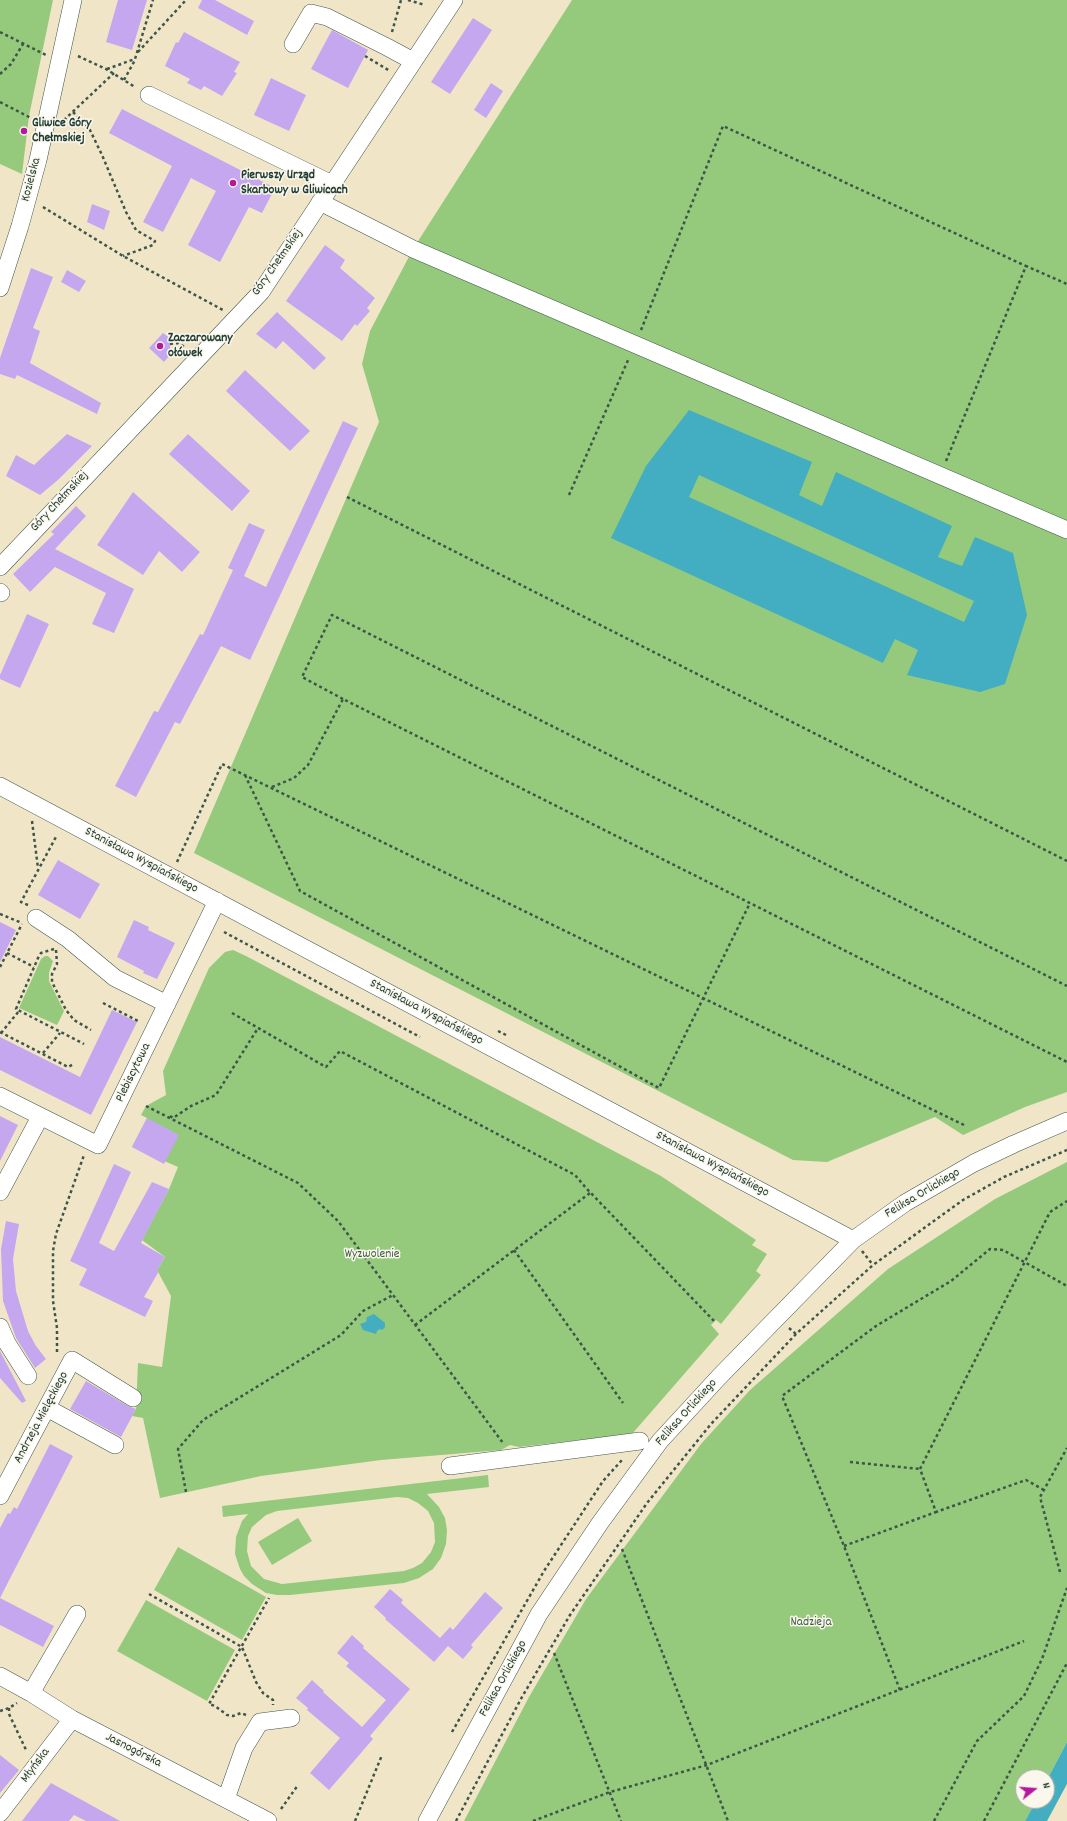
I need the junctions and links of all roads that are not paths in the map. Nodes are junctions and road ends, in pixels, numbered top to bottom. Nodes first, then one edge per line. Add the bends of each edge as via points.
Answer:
1 (73, 0) edge
2 (454, 0) edge
3 (293, 44) dead end
4 (413, 62) junction
5 (149, 94) dead end
6 (332, 184) junction
7 (320, 202) junction
8 (0, 288) edge
9 (1067, 530) edge
10 (0, 567) edge
11 (0, 786) edge
12 (217, 902) junction
13 (27, 920) road end
14 (167, 1004) junction
15 (0, 1096) edge
16 (40, 1117) junction
17 (1067, 1121) edge
18 (0, 1192) edge
19 (853, 1240) junction
20 (0, 1327) edge
21 (28, 1376) dead end
22 (133, 1398) dead end
23 (47, 1408) junction
24 (640, 1441) dead end
25 (115, 1445) dead end
26 (450, 1466) dead end
27 (0, 1496) edge
28 (77, 1614) dead end
29 (0, 1676) edge
30 (31, 1693) junction
31 (292, 1718) dead end
32 (72, 1719) junction
33 (226, 1799) junction
34 (0, 1814) edge
35 (268, 1821) edge
36 (427, 1821) edge

1 - 8 street, Kozielska via 38,160
2 - 4 street, Góry Chełmskiej
3 - 4 street via 312,13 327,17
4 - 6 street, Góry Chełmskiej
5 - 6 street
6 - 7 street, Góry Chełmskiej
7 - 9 street via 413,249
7 - 10 street, Góry Chełmskiej via 261,292 228,320
11 - 12 street, Stanisława Wyspiańskiego
12 - 14 street, Plebiscytowa
12 - 19 street, Stanisława Wyspiańskiego
13 - 14 street via 59,941 76,945 115,978
14 - 16 street, Plebiscytowa via 98,1145
15 - 16 street, Plebiscytowa
16 - 18 street
17 - 19 street, Feliksa Orlickiego via 974,1163 905,1203
19 - 36 street, Feliksa Orlickiego via 666,1435 629,1483 539,1614
20 - 21 street
22 - 23 street, Andrzeja Mielęckiego via 64,1359
23 - 25 street
23 - 27 street, Andrzeja Mielęckiego
24 - 26 street
28 - 30 street
29 - 30 street, Jasnogórska
30 - 32 street, Jasnogórska
31 - 33 street via 267,1721 244,1748
32 - 33 street, Jasnogórska
32 - 34 street, Młyńska
33 - 35 street, Jasnogórska

